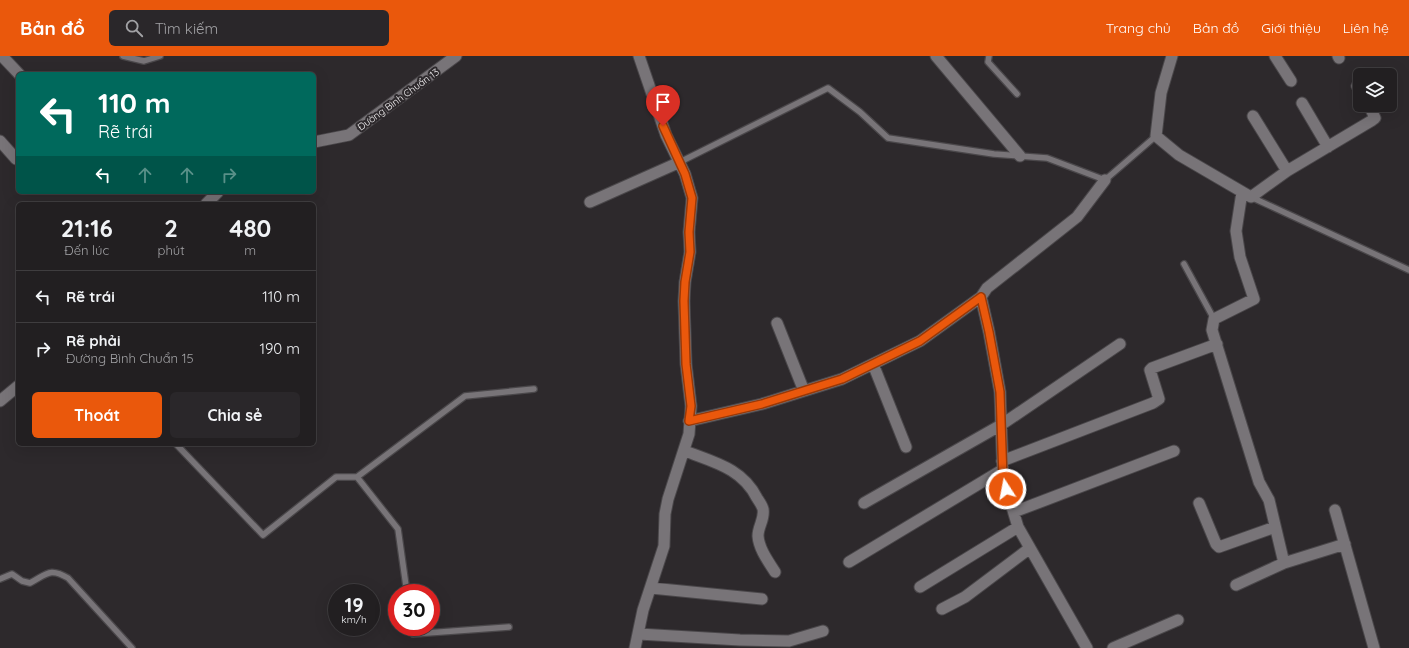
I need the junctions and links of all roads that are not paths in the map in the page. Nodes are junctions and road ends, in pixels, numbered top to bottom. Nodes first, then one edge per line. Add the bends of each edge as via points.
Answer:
1 (2, 56) edge
2 (123, 56) edge
3 (160, 56) edge
4 (456, 56) edge
5 (639, 56) edge
6 (936, 56) edge
7 (989, 56) edge
8 (1172, 56) edge
9 (1275, 56) edge
10 (17, 72) edge
11 (1291, 82) dead end
12 (1017, 94) dead end
13 (1302, 103) dead end
14 (1373, 112) edge
15 (1253, 116) dead end
16 (1156, 136) junction
17 (0, 141) edge
18 (316, 142) edge
19 (1328, 147) junction
20 (1020, 156) junction
21 (16, 160) dead end
22 (680, 162) junction
23 (1287, 171) junction
24 (1105, 180) junction
25 (216, 194) edge
26 (1247, 194) junction
27 (208, 202) edge
28 (590, 202) dead end
29 (1184, 264) dead end
30 (1409, 270) edge
31 (981, 297) junction
32 (1214, 319) junction
33 (777, 323) dead end
34 (1120, 344) dead end
35 (1216, 344) junction
36 (873, 364) junction
37 (16, 388) edge
38 (534, 389) dead end
39 (804, 391) junction
40 (0, 401) edge
41 (689, 421) junction
42 (1001, 425) junction
43 (178, 446) edge
44 (906, 447) dead end
45 (684, 451) junction
46 (1174, 451) dead end
47 (1002, 466) junction
48 (357, 477) junction
49 (864, 503) dead end
50 (1199, 503) dead end
51 (1335, 510) dead end
52 (1014, 512) junction
53 (1018, 527) junction
54 (1276, 527) junction
55 (1345, 544) junction
56 (1030, 548) junction
57 (849, 562) dead end
58 (1284, 563) junction
59 (775, 572) dead end
60 (0, 578) edge
61 (406, 584) edge
62 (1236, 585) dead end
63 (920, 586) dead end
64 (651, 588) junction
65 (762, 599) dead end
66 (942, 609) dead end
67 (1178, 620) dead end
68 (509, 627) dead end
69 (823, 631) dead end
70 (440, 632) edge
71 (639, 634) junction
72 (132, 648) edge
73 (636, 648) edge
74 (1087, 648) edge
75 (1113, 648) edge
76 (1374, 648) edge

1 - 10 street
2 - 3 lane via 144,60
4 - 18 street, Đường Bình Chuẩn 13 via 349,135
5 - 22 street via 666,135
6 - 20 street
7 - 12 lane via 988,62
8 - 16 street via 1161,93
9 - 11 street
13 - 19 street
14 - 19 street via 1376,118
15 - 23 street
16 - 24 lane
16 - 26 street via 1179,155
17 - 21 street
19 - 23 street
20 - 22 lane via 888,138 860,112 828,88
20 - 24 lane via 1047,158
22 - 28 street
22 - 41 street via 692,198 690,252 684,301 686,364 691,406
23 - 26 street
24 - 31 street via 1077,217 987,288
25 - 27 street
26 - 30 lane
26 - 32 street via 1236,231 1240,257 1254,299
29 - 32 lane
31 - 36 street via 920,341
31 - 42 street via 1000,392
32 - 35 street via 1212,330
33 - 39 street
34 - 42 street
35 - 47 street via 1152,368 1150,370 1159,399 1153,403
35 - 54 street via 1259,482 1269,500
36 - 39 street via 842,379
36 - 44 street
37 - 40 street
38 - 48 lane via 465,396
39 - 41 street
41 - 45 street
42 - 47 street
42 - 49 street
43 - 48 lane via 263,535 336,477
45 - 59 street via 726,466 741,475 754,491 763,508 763,520 758,535 763,552
45 - 64 street via 668,499 664,546
46 - 52 street
47 - 52 street via 1003,478
47 - 57 street
48 - 61 lane via 398,529
50 - 54 street via 1219,547
51 - 55 street
52 - 53 street
53 - 56 street
53 - 63 street
54 - 58 street
55 - 58 street
55 - 76 street
56 - 66 street via 965,597
56 - 74 street
58 - 62 street
60 - 72 lane via 12,574 30,583 51,572 58,572 68,578
64 - 65 street
64 - 71 street via 643,610
67 - 75 street
68 - 70 lane
69 - 71 street via 789,641
71 - 73 street

